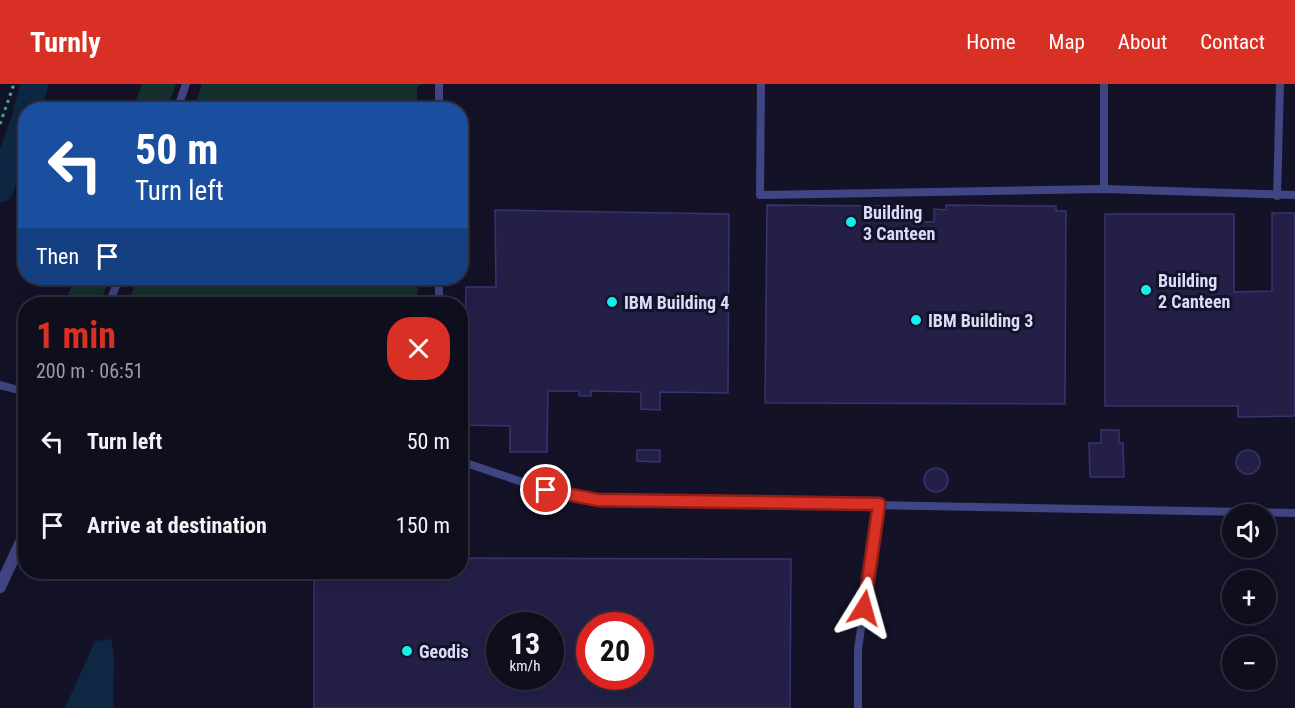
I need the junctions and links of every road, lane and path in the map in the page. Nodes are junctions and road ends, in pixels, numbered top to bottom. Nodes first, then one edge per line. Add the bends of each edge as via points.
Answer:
1 (14, 84) edge
2 (186, 84) edge
3 (439, 84) edge
4 (761, 84) edge
5 (1104, 84) edge
6 (1280, 84) edge
7 (180, 102) edge
8 (439, 102) edge
9 (0, 124) edge
10 (1104, 189) junction
11 (1295, 195) edge
12 (1277, 196) junction
13 (0, 385) edge
14 (18, 390) edge
15 (468, 463) edge
16 (879, 504) junction
17 (1295, 513) edge
18 (18, 548) edge
19 (0, 587) edge
20 (858, 708) edge

1 - 9 path
2 - 7 lane
3 - 8 lane
4 - 10 lane via 760,195
5 - 10 lane
6 - 12 lane
10 - 12 lane
11 - 12 lane
13 - 14 lane
15 - 16 lane via 546,490 598,500
16 - 17 lane
16 - 20 lane via 858,650
18 - 19 street

